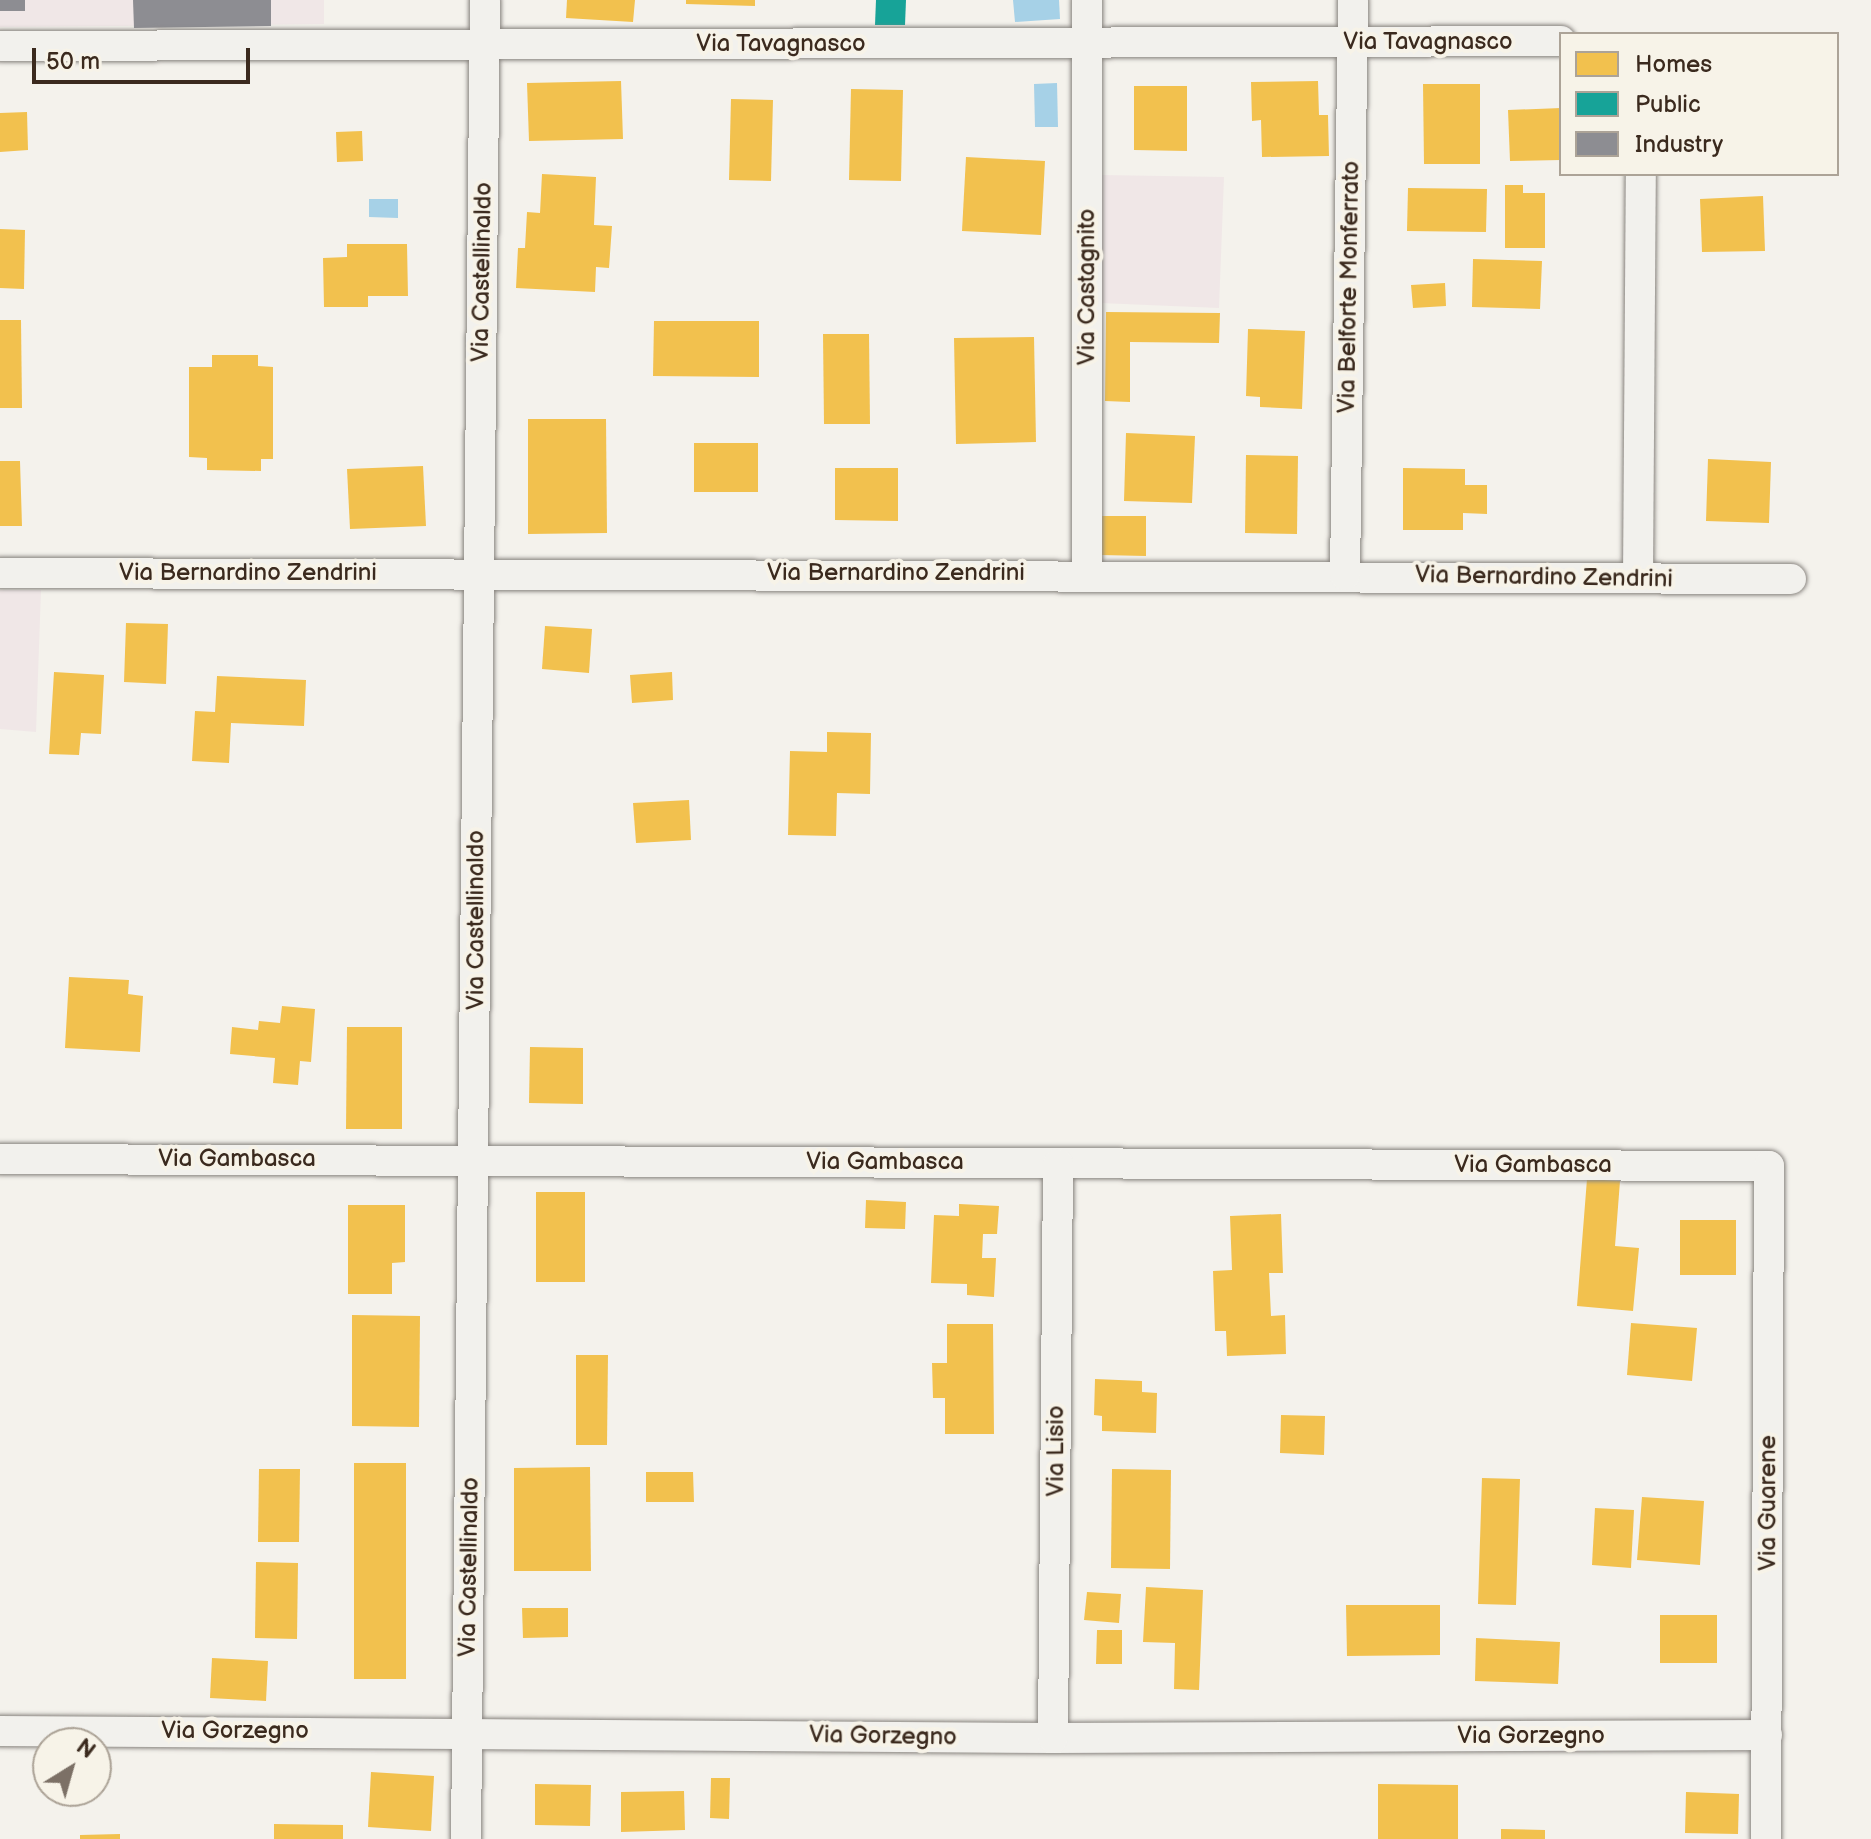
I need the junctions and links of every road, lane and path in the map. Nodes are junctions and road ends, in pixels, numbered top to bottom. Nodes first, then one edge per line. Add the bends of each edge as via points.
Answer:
1 (485, 0) edge
2 (1087, 0) edge
3 (1353, 0) edge
4 (1559, 41) edge
5 (1353, 42) junction
6 (1087, 43) junction
7 (484, 45) junction
8 (0, 46) edge
9 (1641, 176) edge
10 (0, 573) edge
11 (478, 573) junction
12 (1087, 573) junction
13 (1345, 575) junction
14 (1638, 578) junction
15 (1791, 579) dead end
16 (0, 1159) edge
17 (474, 1159) junction
18 (1058, 1164) junction
19 (1769, 1166) joint
20 (0, 1731) edge
21 (467, 1732) junction
22 (1767, 1735) junction
23 (1053, 1738) junction
24 (466, 1839) edge
25 (1766, 1839) edge

1 - 7 street, Via Castellinaldo
2 - 6 street, Via Castagnito
3 - 5 street, Via Belforte Monferrato
4 - 5 street, Via Tavagnasco
5 - 6 street, Via Tavagnasco
5 - 13 street, Via Belforte Monferrato
6 - 7 street, Via Tavagnasco
6 - 12 street, Via Castagnito
7 - 8 street, Via Tavagnasco
7 - 11 street, Via Castellinaldo
9 - 14 street
10 - 11 street, Via Bernardino Zendrini
11 - 12 street, Via Bernardino Zendrini
11 - 17 street, Via Castellinaldo
12 - 13 street, Via Bernardino Zendrini
13 - 14 street, Via Bernardino Zendrini
14 - 15 street, Via Bernardino Zendrini
16 - 17 street, Via Gambasca
17 - 18 street, Via Gambasca
17 - 21 street, Via Castellinaldo
18 - 19 street, Via Gambasca
18 - 23 street, Via Lisio
19 - 22 street, Via Guarene
20 - 21 street, Via Gorzegno
21 - 23 street, Via Gorzegno
21 - 24 street, Via Castellinaldo
22 - 23 street, Via Gorzegno
22 - 25 street, Via Guarene

